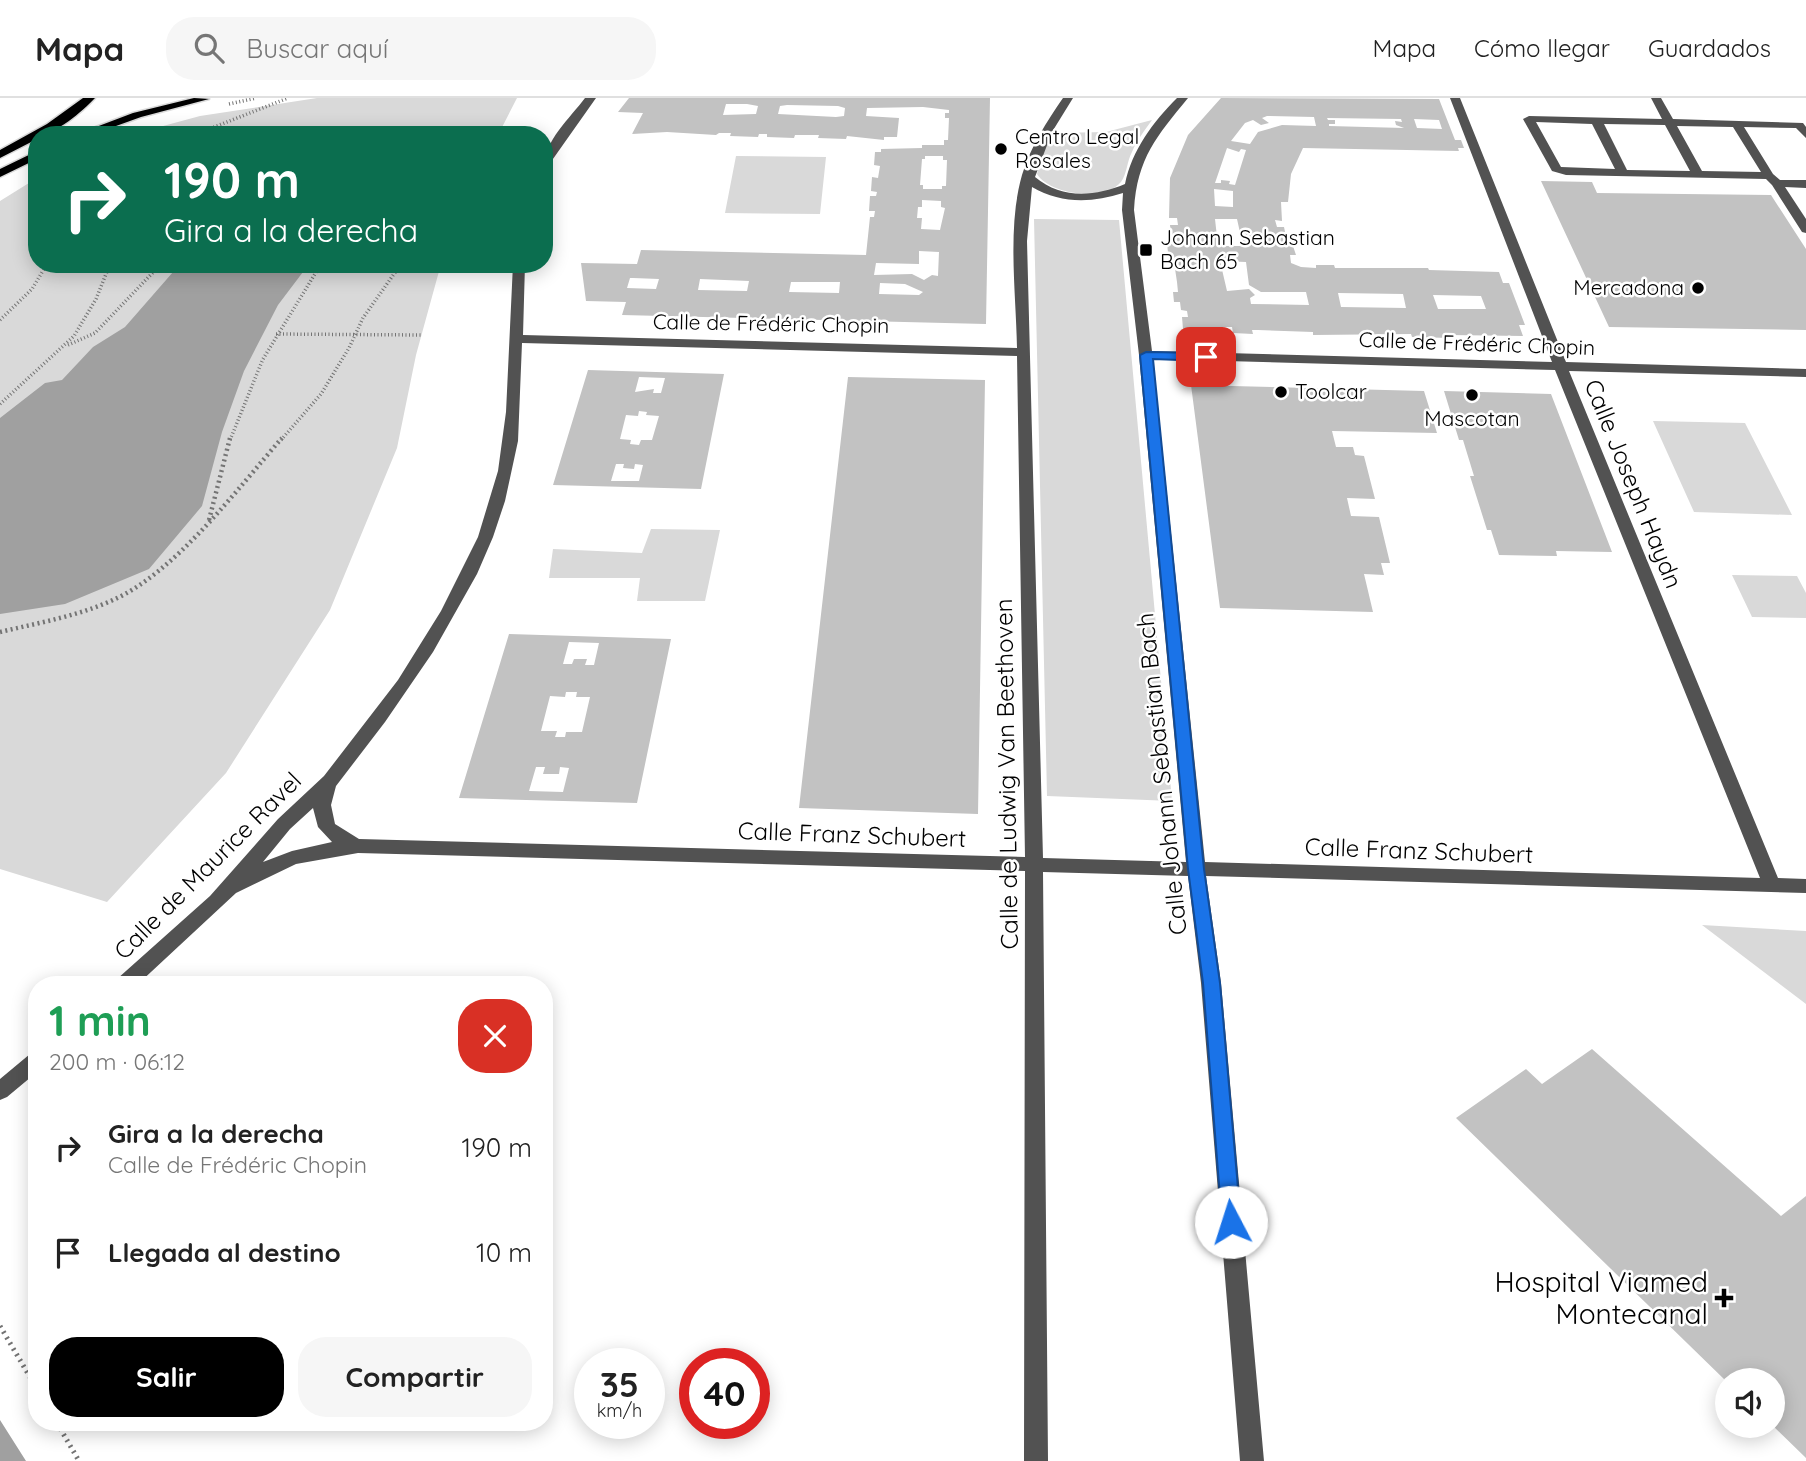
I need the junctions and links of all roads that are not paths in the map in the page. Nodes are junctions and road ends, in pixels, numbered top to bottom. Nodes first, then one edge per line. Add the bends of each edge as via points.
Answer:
1 (90, 98) edge
2 (185, 98) edge
3 (211, 98) edge
4 (591, 98) edge
5 (1068, 98) edge
6 (1183, 98) edge
7 (1455, 98) edge
8 (1656, 98) edge
9 (204, 99) edge
10 (1596, 120) junction
11 (1666, 122) junction
12 (1735, 123) junction
13 (50, 126) edge
14 (106, 126) edge
15 (1806, 135) edge
16 (28, 139) edge
17 (553, 148) edge
18 (0, 155) edge
19 (28, 159) edge
20 (1623, 173) junction
21 (0, 174) edge
22 (1698, 175) junction
23 (1027, 176) junction
24 (1773, 179) junction
25 (1806, 184) edge
26 (1131, 186) junction
27 (1806, 229) edge
28 (519, 273) edge
29 (517, 339) junction
30 (1024, 352) junction
31 (1146, 355) junction
32 (1561, 368) junction
33 (1806, 373) edge
34 (328, 783) junction
35 (328, 830) joint
36 (358, 846) junction
37 (1034, 865) junction
38 (1196, 869) junction
39 (1772, 885) junction
40 (1806, 886) edge
41 (231, 887) junction
42 (134, 976) edge
43 (28, 1068) edge
44 (0, 1091) edge
45 (1036, 1461) edge
46 (1252, 1461) edge

1 - 13 main road
2 - 9 main road
3 - 9 main road
4 - 17 street
5 - 23 street, Calle de Ludwig Van Beethoven via 1045,132
6 - 26 street, Calle Johann Sebastian Bach via 1147,139
7 - 32 street, Calle Joseph Haydn
8 - 11 street
9 - 14 main road
10 - 11 street
10 - 20 street
10 - 20 street via 1529,118 1556,169
11 - 12 street
11 - 22 street
12 - 15 street via 1799,125
12 - 24 street
16 - 18 main road
19 - 21 main road
20 - 22 street
22 - 24 street
23 - 26 street via 1044,190 1072,197 1107,195
23 - 30 street, Calle de Ludwig Van Beethoven via 1021,208
24 - 25 street
24 - 27 street
26 - 31 street, Calle Johann Sebastian Bach via 1128,210
28 - 29 street, Calle de Maurice Ravel
29 - 30 street, Calle de Frédéric Chopin
29 - 34 street, Calle de Maurice Ravel via 509,455 498,502 476,556 441,625 399,690
30 - 37 street, Calle de Ludwig Van Beethoven
31 - 32 street, Calle de Frédéric Chopin
31 - 38 street, Calle Johann Sebastian Bach
32 - 33 street, Calle de Frédéric Chopin
32 - 39 street, Calle Joseph Haydn
34 - 35 street, Calle de Maurice Ravel via 321,807
34 - 41 street, Calle de Maurice Ravel via 284,825
35 - 36 street, Calle Franz Schubert
36 - 37 street, Calle Franz Schubert
36 - 41 street, Calle Franz Schubert via 301,853
37 - 38 street, Calle Franz Schubert
37 - 45 street, Calle de Ludwig Van Beethoven
38 - 39 street, Calle Franz Schubert
38 - 46 street, Calle Johann Sebastian Bach via 1212,983
39 - 40 street, Calle Franz Schubert
41 - 42 street, Calle de Maurice Ravel
43 - 44 street

